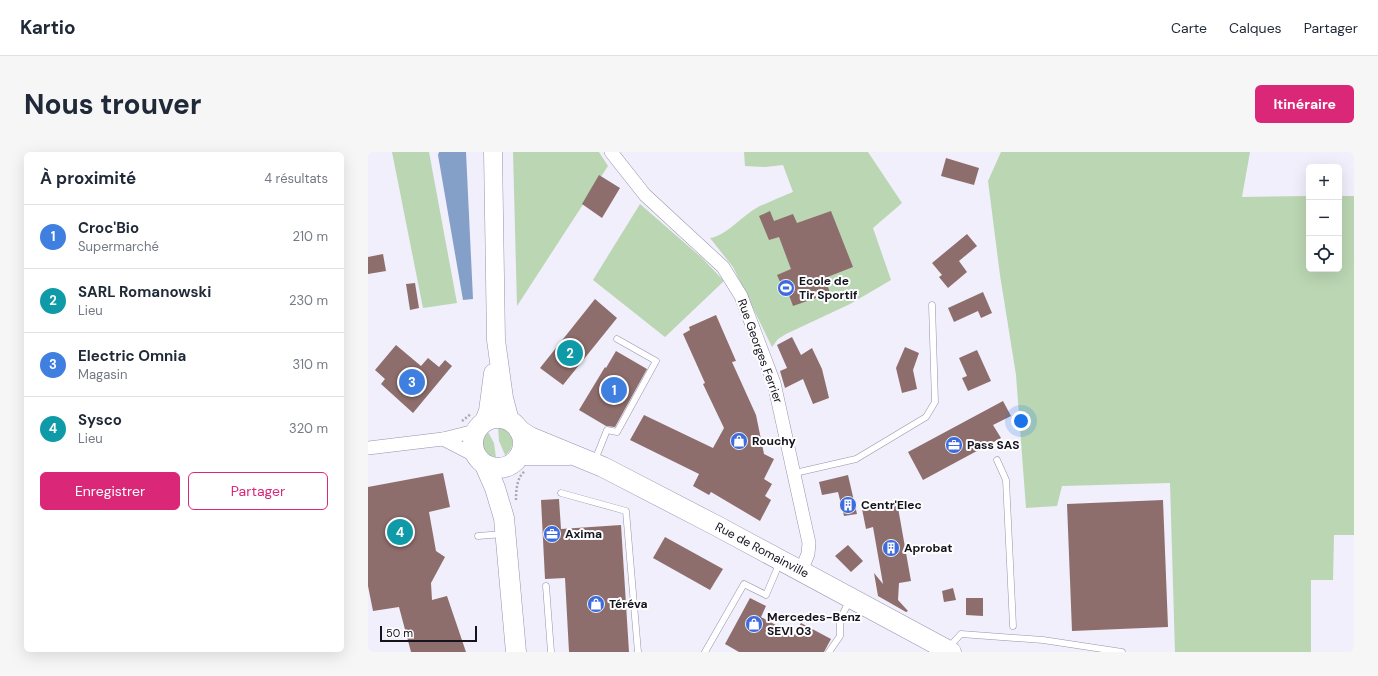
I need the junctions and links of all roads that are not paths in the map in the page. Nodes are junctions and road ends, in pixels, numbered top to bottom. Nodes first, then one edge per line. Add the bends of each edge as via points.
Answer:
1 (494, 152) edge
2 (611, 152) edge
3 (932, 305) dead end
4 (496, 337) junction
5 (617, 339) dead end
6 (478, 420) junction
7 (515, 425) junction
8 (443, 439) junction
9 (368, 448) edge
10 (571, 455) junction
11 (516, 460) junction
12 (997, 460) dead end
13 (481, 461) junction
14 (594, 464) junction
15 (795, 473) junction
16 (561, 494) dead end
17 (504, 526) junction
18 (478, 536) dead end
19 (781, 561) junction
20 (801, 571) junction
21 (546, 586) dead end
22 (851, 598) junction
23 (1013, 626) dead end
24 (949, 651) edge
25 (516, 652) edge
26 (551, 652) edge
27 (638, 652) edge
28 (705, 652) edge
29 (829, 652) edge
30 (1122, 652) edge

1 - 4 street
2 - 15 street, Rue Georges Ferrier via 645,195 711,254 732,278 774,383
3 - 15 lane via 935,402 926,417 856,459
4 - 6 street via 490,399
4 - 7 street via 504,398
5 - 14 lane via 656,361 617,432 607,430
6 - 7 main road via 497,417
6 - 8 street
6 - 13 main road via 472,444
7 - 10 main road, Rue de Romainville via 530,437
7 - 11 main road via 523,442
8 - 9 street
8 - 13 street
10 - 11 main road, Rue de Romainville
10 - 14 main road, Rue de Romainville
11 - 13 main road via 498,468
11 - 17 main road
12 - 23 lane via 1006,480
13 - 17 main road via 495,488
14 - 19 main road, Rue de Romainville
15 - 20 street, Rue Georges Ferrier via 809,544
16 - 27 lane via 626,511
17 - 18 lane
17 - 25 main road
19 - 20 main road, Rue de Romainville
19 - 28 lane via 766,595 744,584
20 - 22 main road, Rue de Romainville
21 - 26 lane
22 - 24 main road, Rue de Romainville
22 - 29 lane via 840,619 840,636
24 - 30 lane via 961,634 1043,640

